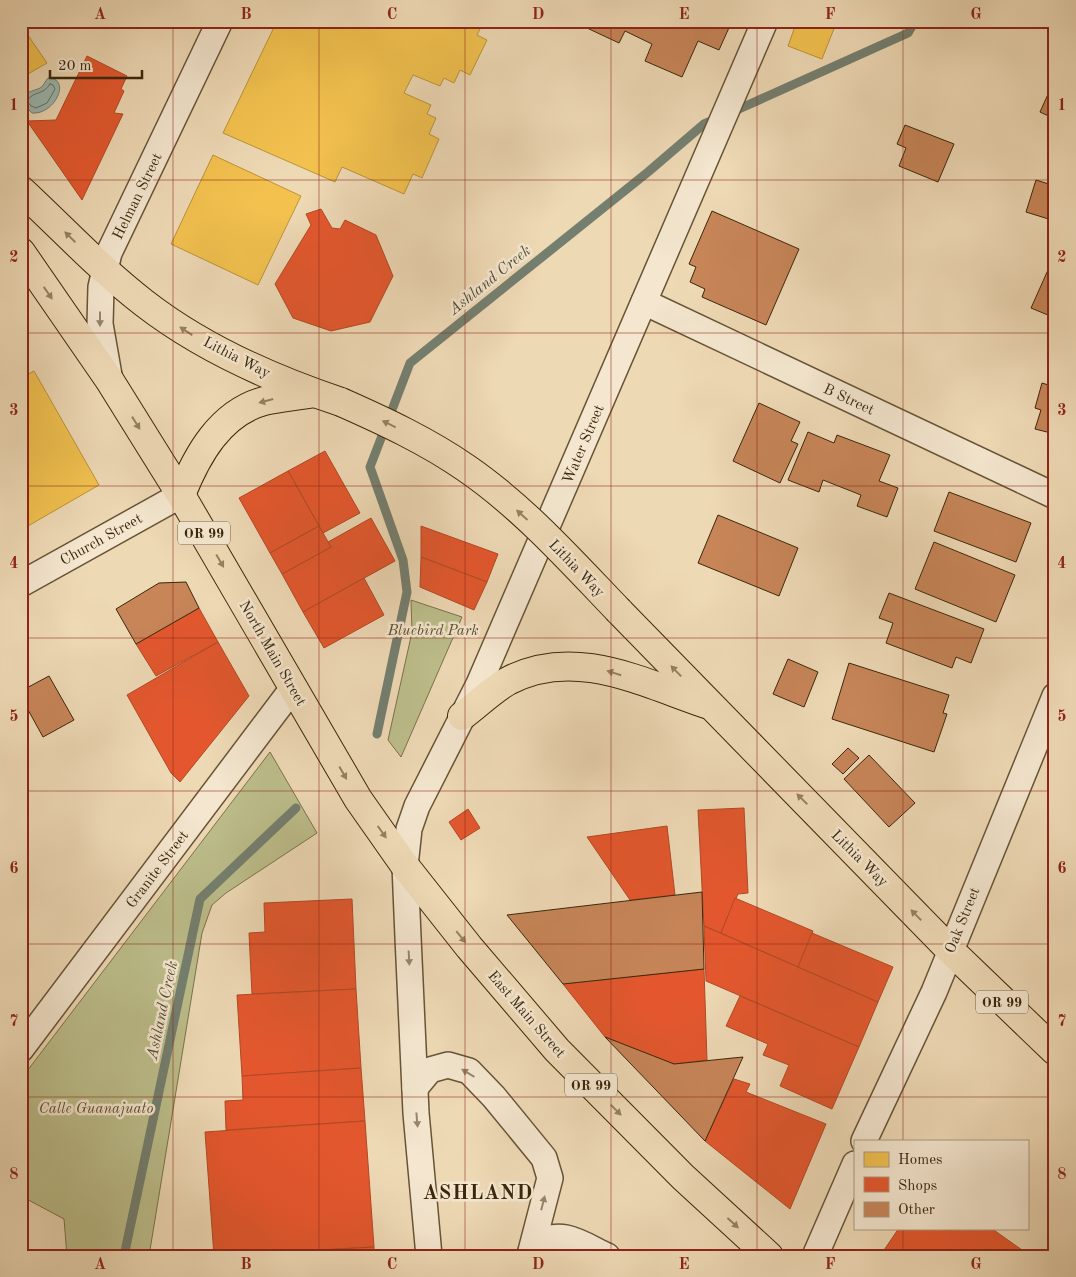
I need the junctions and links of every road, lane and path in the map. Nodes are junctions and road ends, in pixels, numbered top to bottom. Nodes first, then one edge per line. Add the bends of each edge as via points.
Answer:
1 (220, 21) edge
2 (765, 21) edge
3 (21, 190) edge
4 (21, 252) edge
5 (105, 270) junction
6 (644, 302) junction
7 (110, 381) junction
8 (314, 393) junction
9 (181, 495) junction
10 (1055, 496) edge
11 (21, 584) edge
12 (293, 688) junction
13 (1055, 696) edge
14 (710, 705) junction
15 (462, 716) junction
16 (405, 866) junction
17 (950, 950) junction
18 (21, 1049) edge
19 (1055, 1051) edge
20 (415, 1088) junction
21 (864, 1140) edge
22 (854, 1166) edge
23 (530, 1253) edge
24 (429, 1256) edge
25 (607, 1256) edge
26 (769, 1256) edge
27 (815, 1256) edge

1 - 5 street, Helman Street via 109,253
2 - 6 street, Water Street
5 -> 3 main road, Lithia Way / OR 99
4 -> 7 main road, North Main Street / OR 99
5 -> 7 street, Helman Street via 100,324
8 -> 5 main road, Lithia Way / OR 99 via 248,365 192,334 146,304
6 - 10 street, B Street
6 - 15 street, Water Street via 479,684
7 -> 9 main road, North Main Street / OR 99
8 -> 9 main road via 264,401 230,416 216,431 191,470
14 -> 8 main road, Lithia Way / OR 99, bridge via 554,544 467,468 417,437
9 - 11 street, Church Street
9 -> 12 main road, North Main Street / OR 99
12 -> 16 main road, North Main Street / OR 99 via 358,799
12 - 18 street, Granite Street
13 - 17 street, Oak Street
14 -> 15 main road via 611,671 577,665 540,670 507,681
17 -> 14 main road, Lithia Way / OR 99
15 - 16 street, Water Street via 409,829
16 -> 20 street
16 -> 26 main road, East Main Street / OR 99 via 557,1050 683,1177
17 - 19 main road, Lithia Way / OR 99
17 - 21 street, Oak Street via 934,992
23 -> 20 street via 550,1178 544,1158 469,1071 448,1065 430,1070
20 -> 24 street
22 - 27 street
23 - 25 street via 548,1237 560,1236

